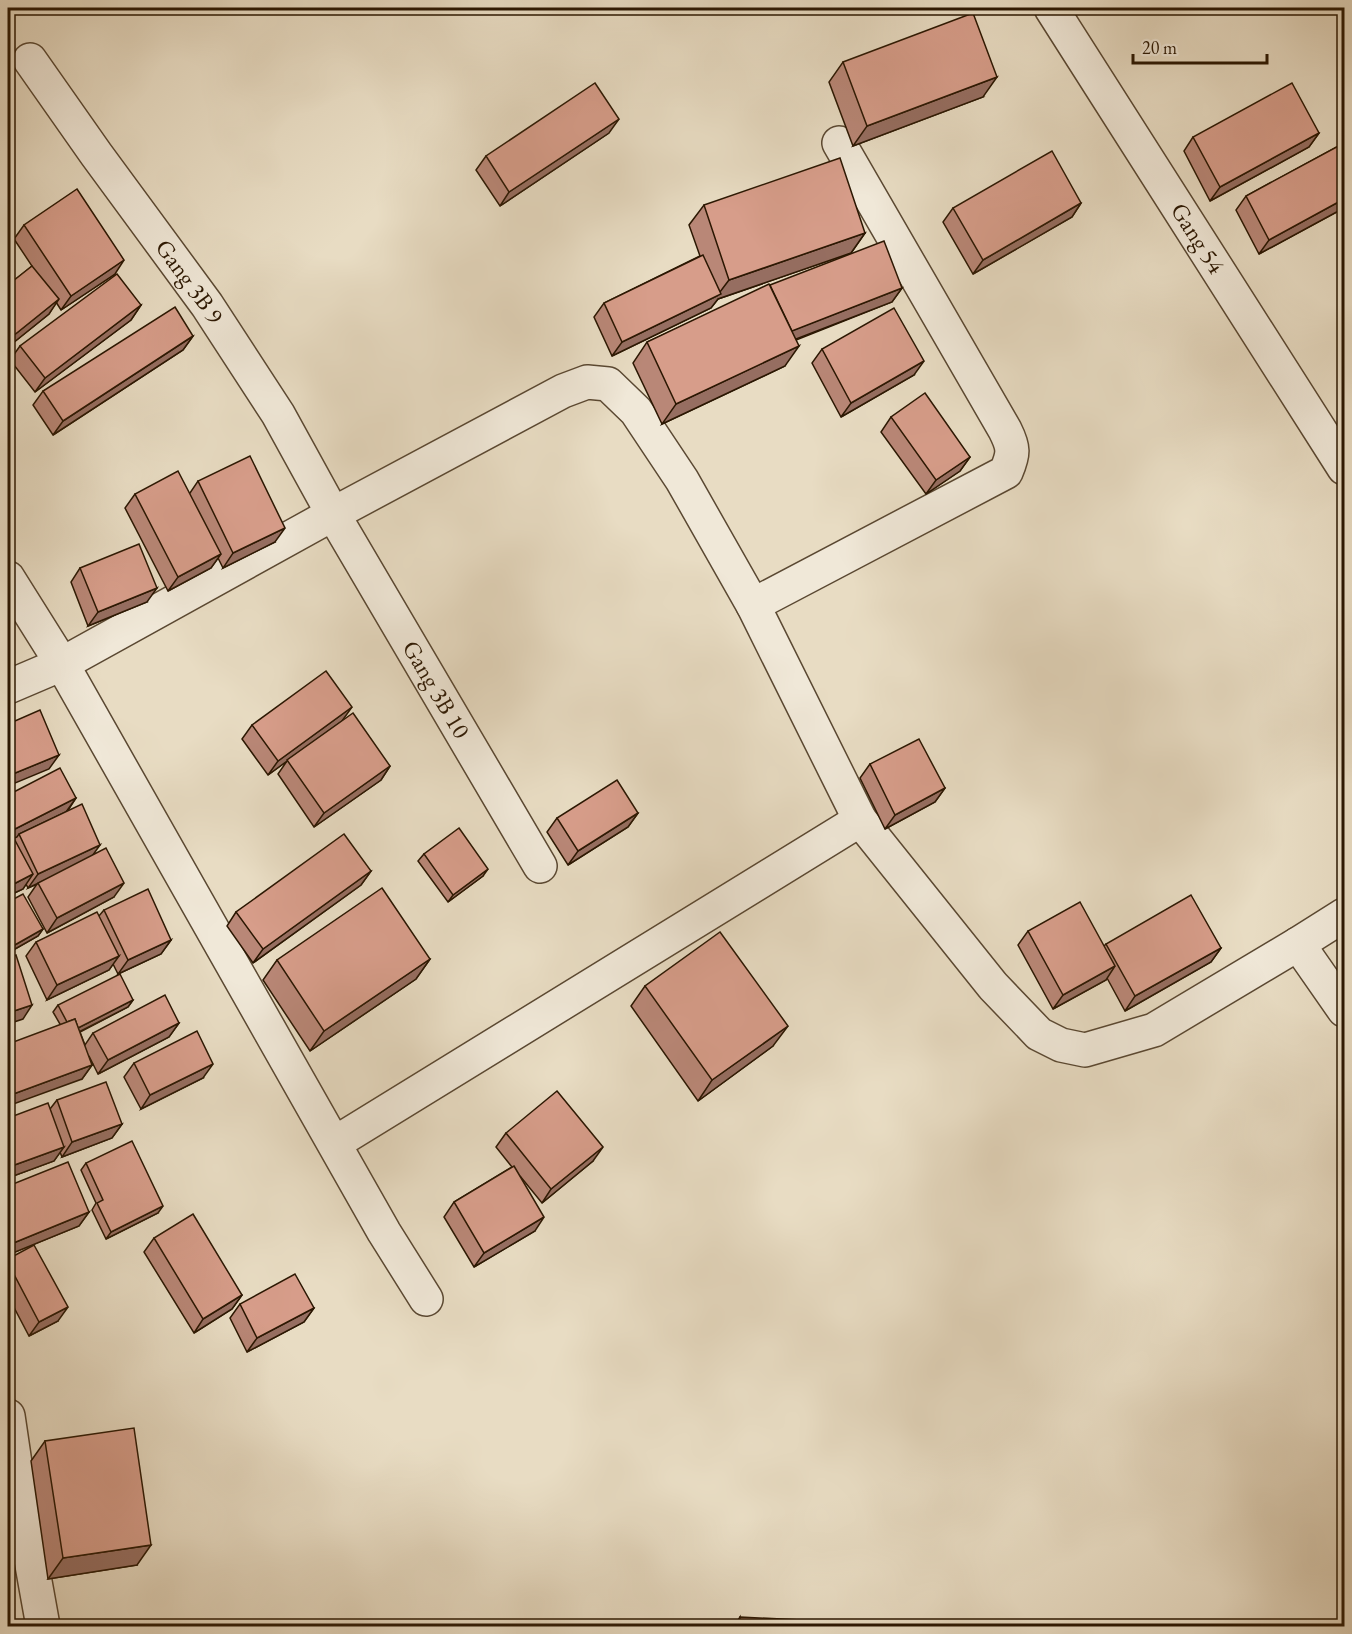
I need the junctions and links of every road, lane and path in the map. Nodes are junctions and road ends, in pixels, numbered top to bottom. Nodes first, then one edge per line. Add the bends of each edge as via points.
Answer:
1 (1052, 8) edge
2 (30, 60) dead end
3 (839, 143) dead end
4 (1344, 468) edge
5 (333, 514) junction
6 (8, 578) edge
7 (753, 605) junction
8 (62, 664) junction
9 (8, 687) edge
10 (860, 820) junction
11 (540, 866) dead end
12 (1344, 915) edge
13 (1298, 944) junction
14 (1344, 1010) edge
15 (336, 1143) junction
16 (426, 1299) dead end
17 (8, 1416) edge
18 (43, 1626) edge

1 - 4 street, Gang 54
2 - 5 street, Gang 3B 9 via 207,305 278,414
3 - 7 street via 1005,430 1013,455 1006,472
5 - 7 street via 563,391 587,382 608,384 636,411
5 - 8 street
5 - 11 street, Gang 3B 10
6 - 8 street
7 - 10 street
8 - 9 street
8 - 15 street
10 - 13 street via 993,986 1040,1034 1061,1045 1085,1050 1154,1030
10 - 15 street
12 - 13 street
13 - 14 street
15 - 16 street
17 - 18 street

